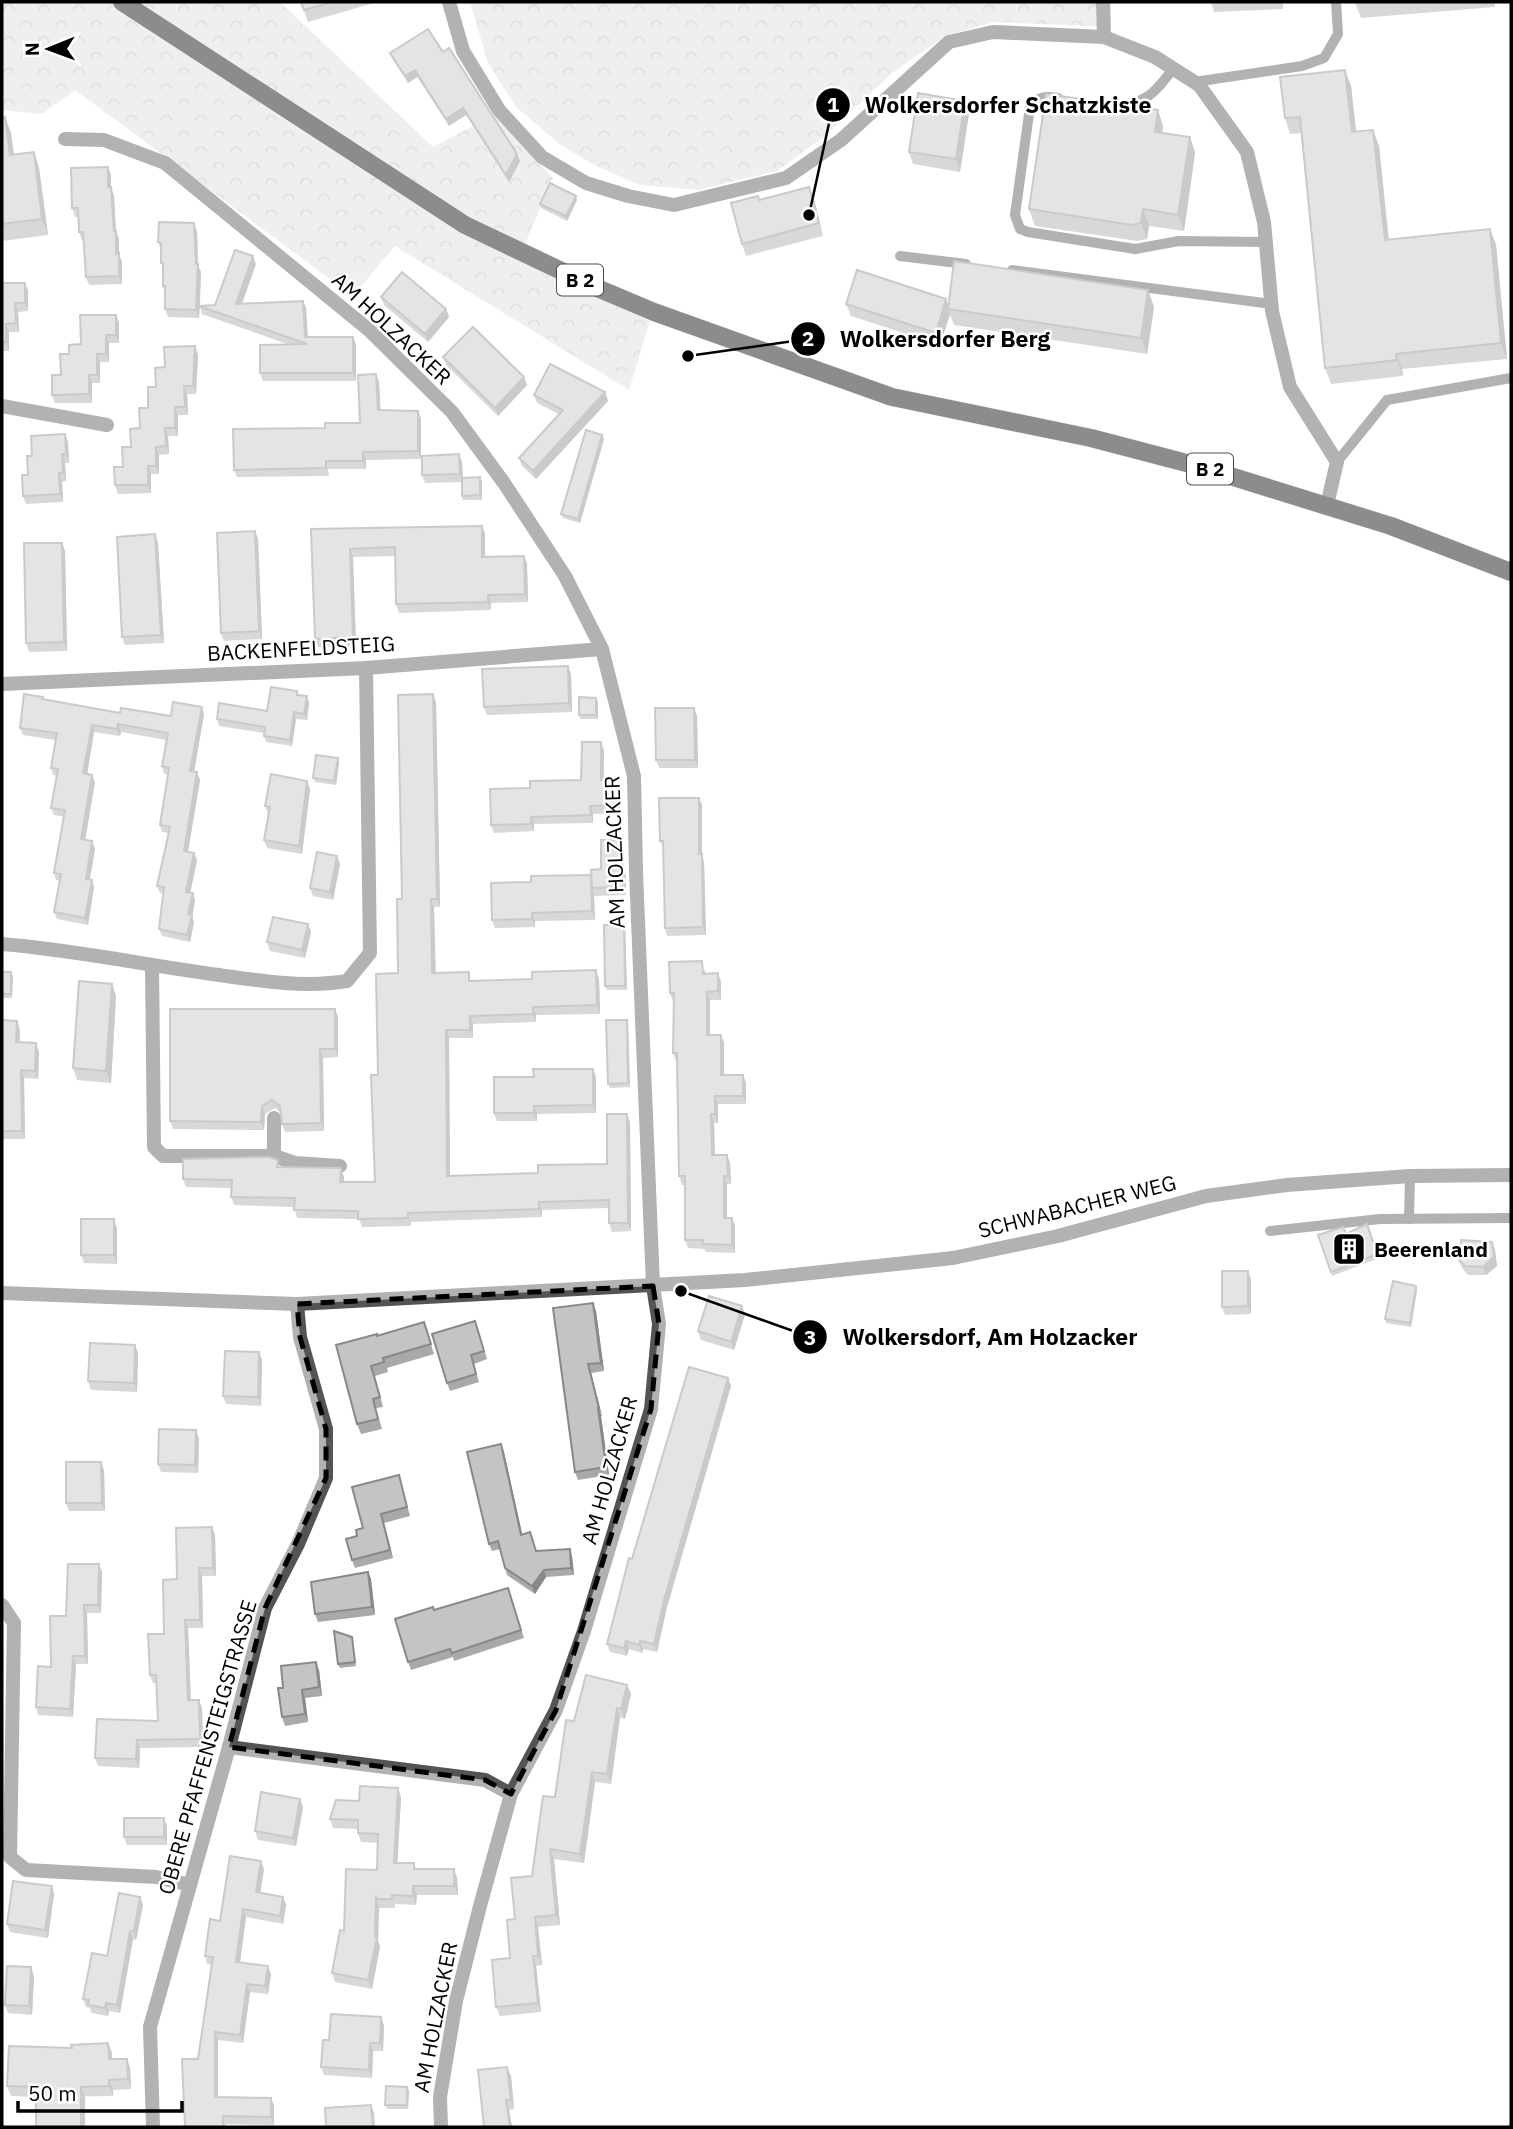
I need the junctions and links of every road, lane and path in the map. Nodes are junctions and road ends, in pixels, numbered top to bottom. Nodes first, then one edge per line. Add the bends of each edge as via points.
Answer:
1 (122, 2) edge
2 (449, 2) edge
3 (1104, 2) edge
4 (1336, 2) edge
5 (1104, 37) junction
6 (1173, 69) junction
7 (1194, 82) junction
8 (1075, 100) edge
9 (1099, 104) edge
10 (65, 139) dead end
11 (1266, 242) junction
12 (900, 256) dead end
13 (983, 266) edge
14 (997, 268) edge
15 (1272, 304) junction
16 (1511, 378) edge
17 (2, 406) edge
18 (107, 425) dead end
19 (1337, 462) junction
20 (1327, 505) junction
21 (1511, 572) edge
22 (602, 649) junction
23 (366, 668) junction
24 (2, 684) edge
25 (2, 944) edge
26 (152, 966) junction
27 (274, 1118) dead end
28 (274, 1156) junction
29 (340, 1166) edge
30 (1511, 1175) edge
31 (1410, 1176) junction
32 (1511, 1218) edge
33 (1409, 1219) junction
34 (1270, 1231) dead end
35 (653, 1286) junction
36 (2, 1293) edge
37 (298, 1304) junction
38 (2, 1605) edge
39 (229, 1747) junction
40 (512, 1794) junction
41 (190, 1885) junction
42 (153, 2127) edge
43 (441, 2127) edge

1 - 20 main road, B 2 via 465,225 620,298 892,397 1091,438
2 - 5 street via 463,51 499,110 542,157 586,183 674,205 786,178 841,140 949,42 993,32
3 - 5 street
4 - 7 lane via 1338,34 1324,58 1302,66
5 - 6 street
6 - 7 street
6 - 9 lane via 1140,102
7 - 11 street via 1247,152
8 - 11 lane via 1042,97 1030,107 1015,215 1020,229 1135,248 1179,241
10 - 22 street, AM HOLZACKER via 104,140 165,163 369,330 452,412 504,483 554,556
11 - 15 street
12 - 13 lane
14 - 15 lane
15 - 19 street via 1290,387
16 - 19 lane via 1387,400
17 - 18 street
19 - 20 street
20 - 21 main road, B 2
22 - 23 street, BACKENFELDSTEIG
22 - 35 street, AM HOLZACKER via 634,776
23 - 24 street, BACKENFELDSTEIG
23 - 26 street via 370,953 347,981 330,984
25 - 26 street
26 - 28 street via 154,1147 163,1156
27 - 28 street
28 - 29 street via 295,1163
30 - 31 street, SCHWABACHER WEG
31 - 33 lane
31 - 35 street, SCHWABACHER WEG via 1206,1196 1058,1236 953,1258
32 - 33 lane
33 - 34 lane
35 - 37 street
35 - 40 street, AM HOLZACKER via 659,1324 651,1409 556,1710
36 - 37 street
37 - 39 street, OBERE PFAFFENSTEIGSTRASSE via 300,1337 326,1429 326,1478 265,1608
38 - 41 street via 15,1623 10,1857 26,1871 156,1877
39 - 40 street via 485,1780
39 - 41 street, OBERE PFAFFENSTEIGSTRASSE
40 - 43 street, AM HOLZACKER via 456,2001 440,2097
41 - 42 street, OBERE PFAFFENSTEIGSTRASSE via 150,2027

